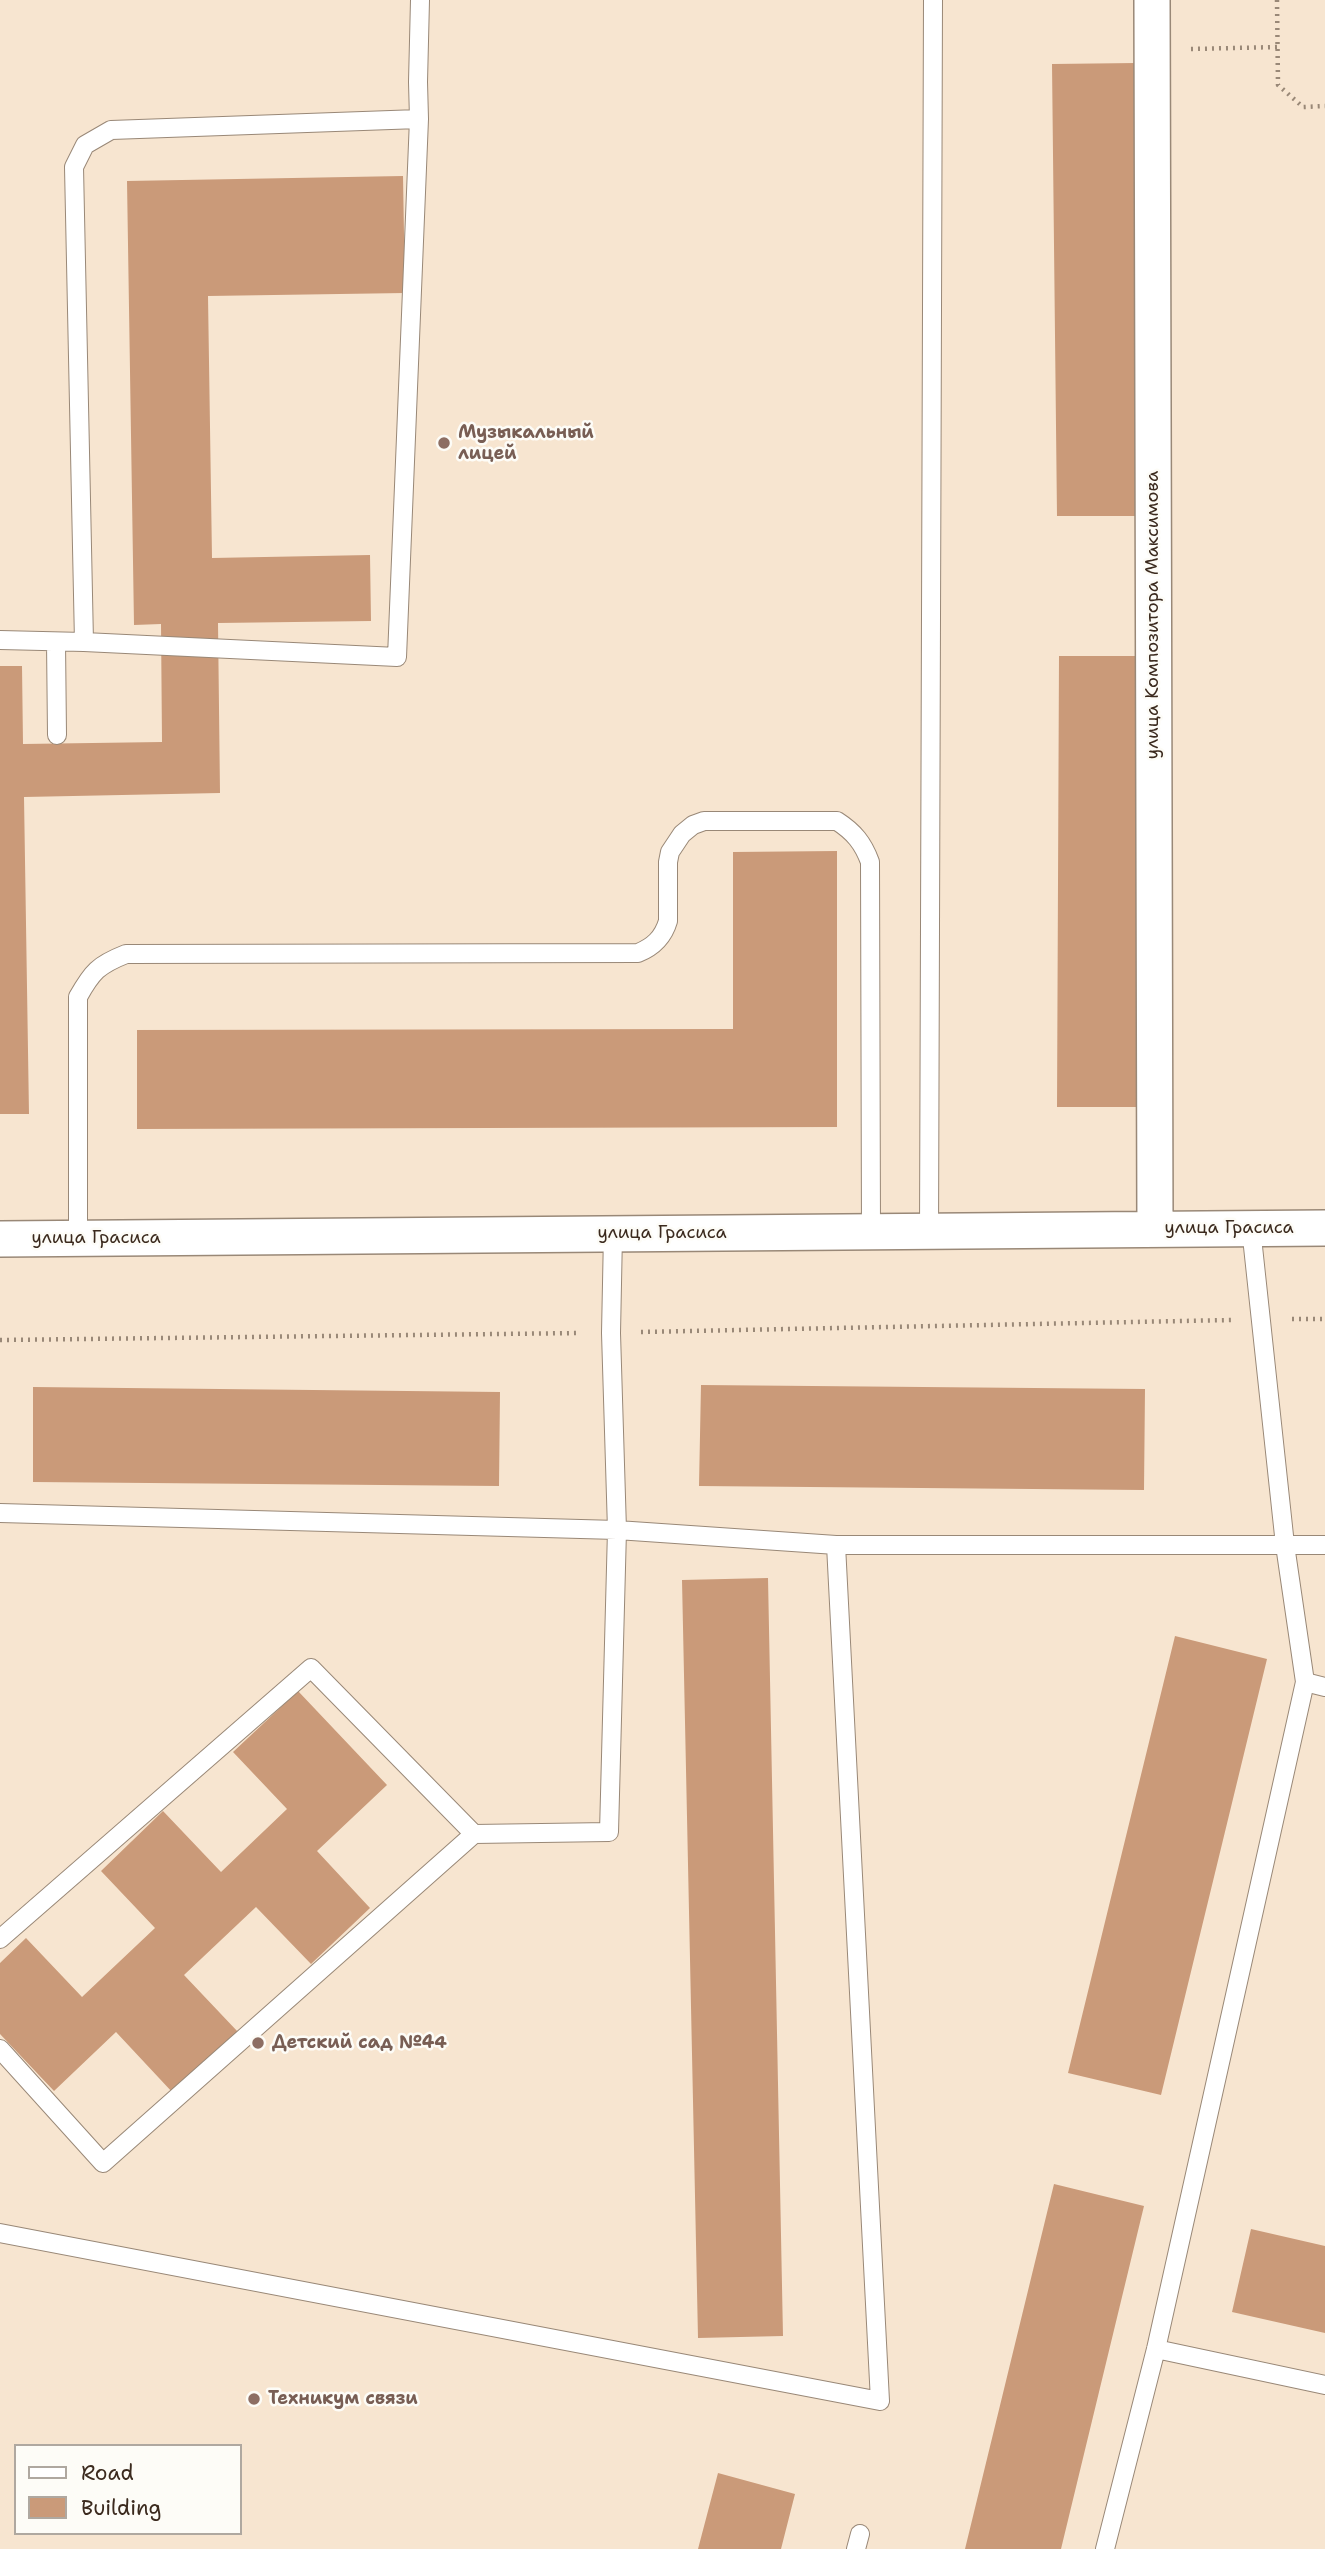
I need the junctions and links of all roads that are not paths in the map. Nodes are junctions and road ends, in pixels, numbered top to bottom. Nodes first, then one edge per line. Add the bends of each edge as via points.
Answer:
1 (420, 0) edge
2 (933, 0) edge
3 (1152, 0) edge
4 (419, 119) junction
5 (0, 640) edge
6 (56, 642) junction
7 (84, 642) junction
8 (57, 735) dead end
9 (1251, 1228) junction
10 (1325, 1228) edge
11 (1155, 1229) junction
12 (929, 1231) junction
13 (871, 1232) junction
14 (613, 1234) junction
15 (78, 1238) junction
16 (0, 1239) edge
17 (0, 1513) edge
18 (617, 1530) junction
19 (836, 1545) junction
20 (1286, 1545) junction
21 (1325, 1545) edge
22 (1304, 1682) junction
23 (1325, 1688) edge
24 (474, 1834) junction
25 (0, 1939) edge
26 (0, 2049) edge
27 (0, 2233) edge
28 (1156, 2348) junction
29 (1325, 2385) edge
30 (1105, 2549) edge

1 - 4 lane
2 - 12 lane
3 - 11 street, улица Композитора Максимова
4 - 7 lane via 111,130 85,145 74,167
4 - 7 lane via 397,657
5 - 6 lane
6 - 7 lane
6 - 8 lane
9 - 10 street, улица Грасиса
9 - 11 street, улица Грасиса
9 - 20 lane
11 - 12 street, улица Грасиса
12 - 13 street, улица Грасиса
13 - 14 street, улица Грасиса
13 - 15 lane via 870,862 865,849 837,821 704,821 674,843 668,862 666,929 654,945 638,953 126,954 106,961 92,972 78,997
14 - 15 street, улица Грасиса
14 - 18 lane
15 - 16 street, улица Грасиса
17 - 18 lane
18 - 19 lane
18 - 24 lane via 609,1832
19 - 20 lane
19 - 27 lane via 880,2401
20 - 21 lane
20 - 22 lane
22 - 23 lane
22 - 28 lane
24 - 25 lane via 311,1668
24 - 26 lane via 103,2163
28 - 29 lane
28 - 30 lane

